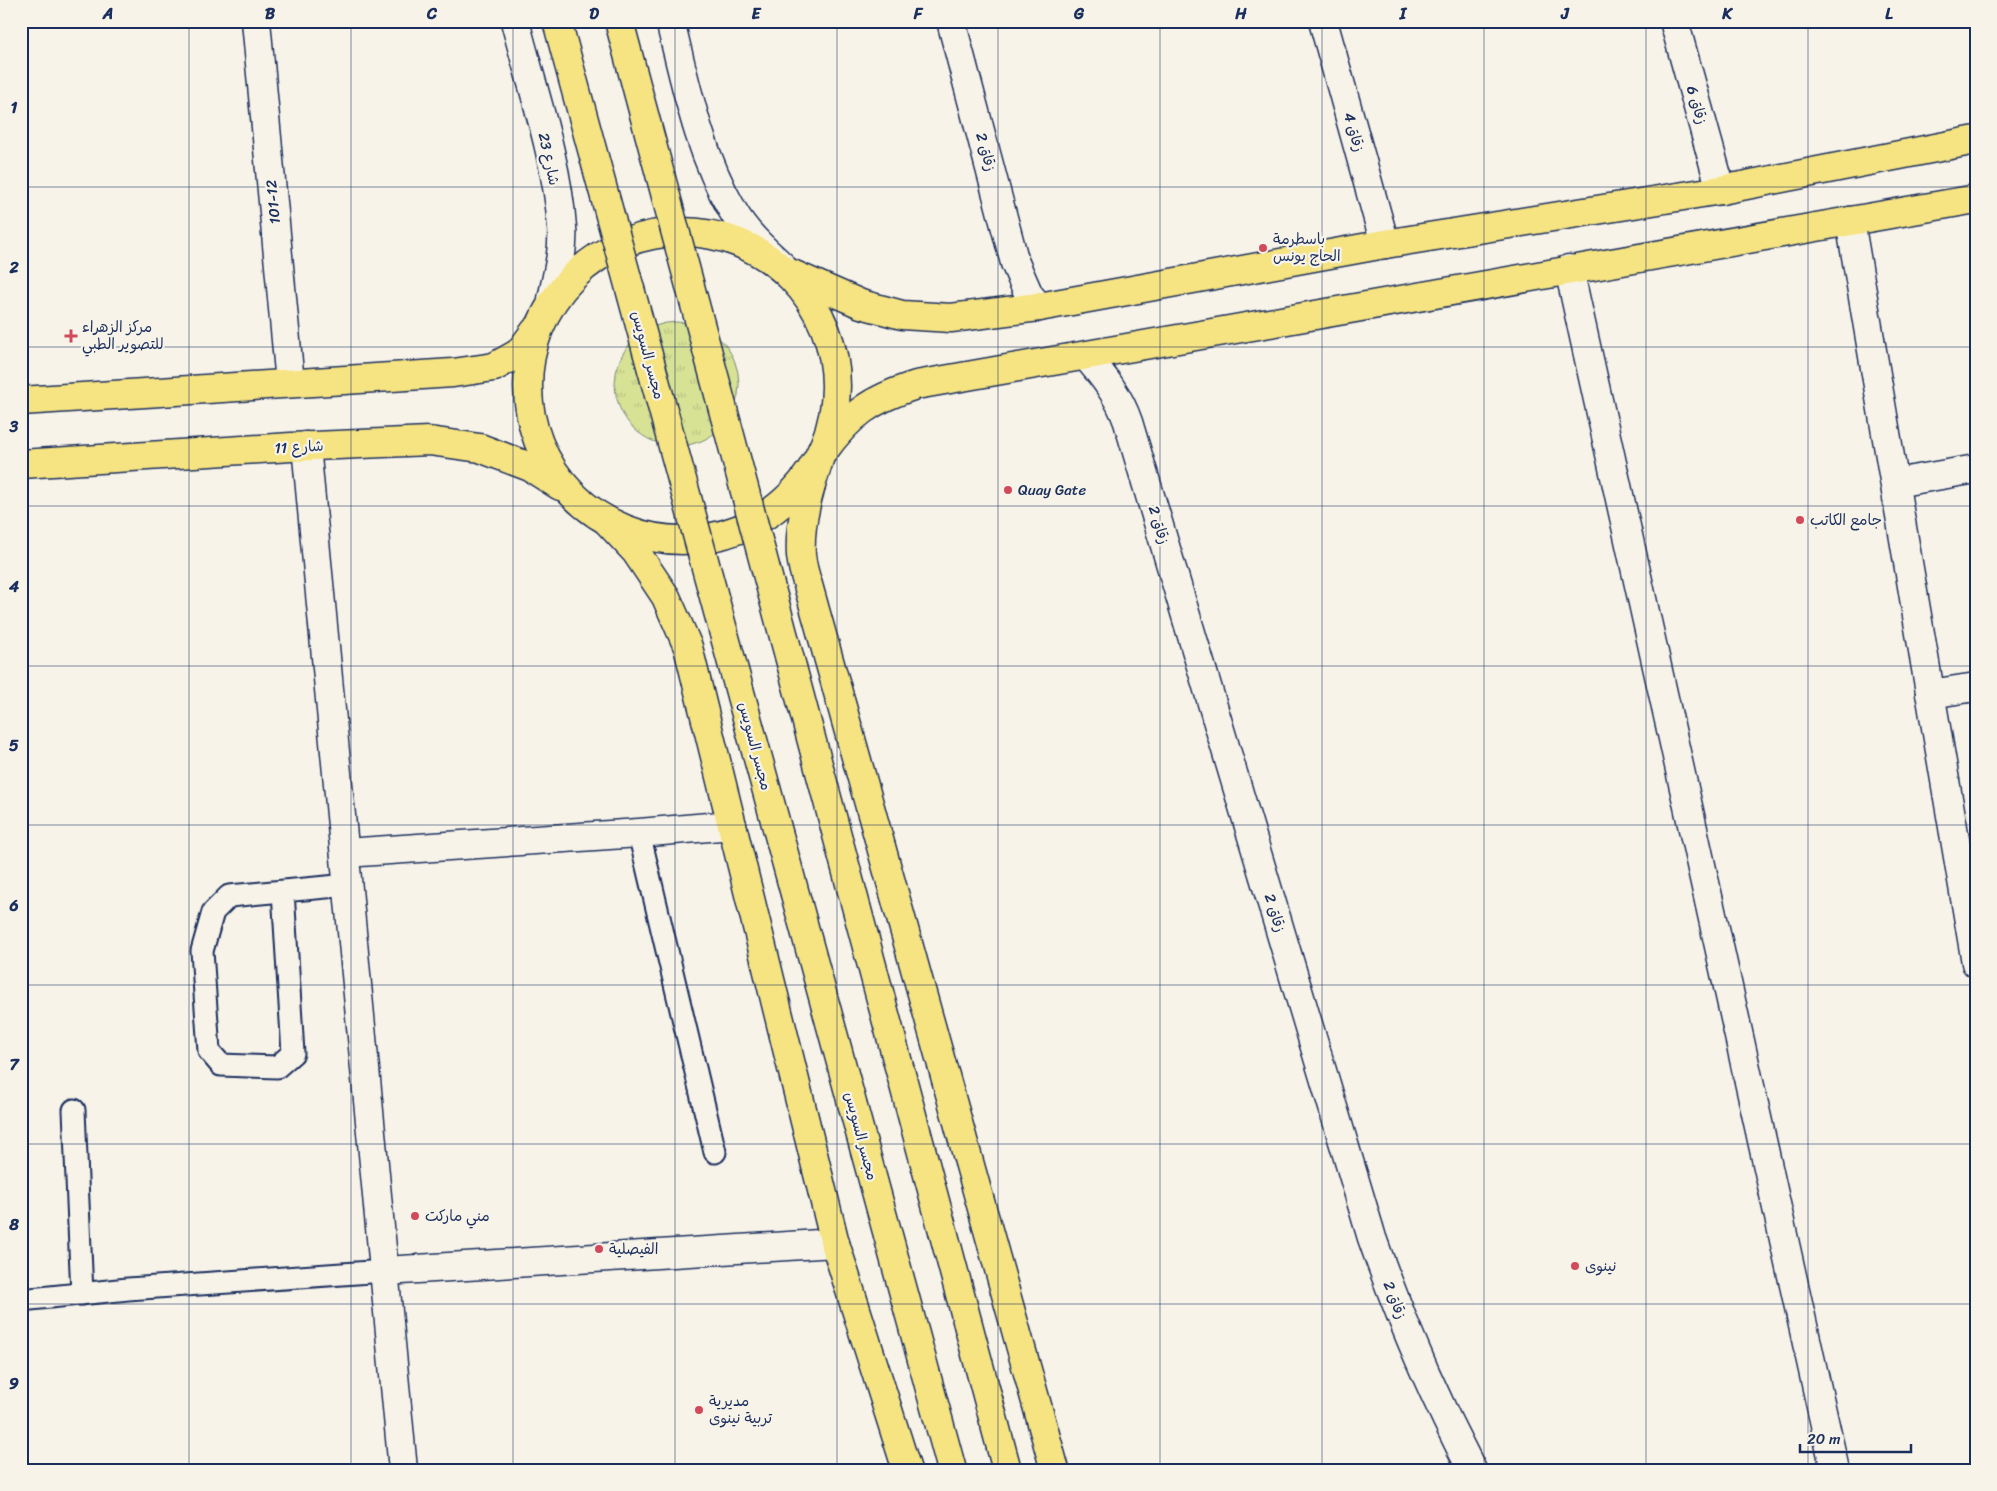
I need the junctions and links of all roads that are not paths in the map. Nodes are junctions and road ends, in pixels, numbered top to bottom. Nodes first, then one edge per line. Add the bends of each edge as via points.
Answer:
1 (256, 21) edge
2 (514, 21) edge
3 (557, 21) edge
4 (619, 21) edge
5 (670, 21) edge
6 (951, 21) edge
7 (1323, 21) edge
8 (1674, 21) edge
9 (1976, 140) edge
10 (1721, 190) junction
11 (1976, 199) edge
12 (1850, 221) junction
13 (1386, 244) junction
14 (785, 269) junction
15 (1569, 269) junction
16 (552, 299) junction
17 (1039, 307) junction
18 (537, 327) junction
19 (1086, 356) junction
20 (290, 383) junction
21 (21, 401) edge
22 (306, 446) junction
23 (821, 456) junction
24 (21, 464) edge
25 (1976, 469) edge
26 (1895, 483) junction
27 (566, 490) junction
28 (607, 521) junction
29 (1976, 687) edge
30 (1930, 694) junction
31 (732, 825) junction
32 (639, 833) junction
33 (345, 854) junction
34 (348, 885) junction
35 (283, 890) junction
36 (1973, 924) edge
37 (1976, 963) edge
38 (74, 1110) dead end
39 (714, 1152) dead end
40 (835, 1243) junction
41 (385, 1272) junction
42 (82, 1294) junction
43 (21, 1300) edge
44 (404, 1470) edge
45 (907, 1470) edge
46 (952, 1470) edge
47 (1007, 1470) edge
48 (1054, 1470) edge
49 (1472, 1470) edge
50 (1835, 1470) edge

1 - 20 street, 101-12
2 - 16 street, شارع 23 via 553,168 562,228 559,268
3 - 46 main road, مجسر السويس, bridge
4 - 47 main road, bridge
5 - 14 street via 698,129 716,177 733,211 757,243
6 - 17 street, زقاق 2 via 1015,263 1029,294
7 - 13 street, زقاق 4
8 - 10 street, زقاق 6
9 - 10 main road
10 - 13 main road
11 - 12 main road
12 - 15 main road
12 - 26 street
13 - 17 main road
14 - 16 main road via 735,240 685,230 633,238 588,262
14 - 17 main road via 862,304 902,315 951,318
14 - 23 main road via 819,312 835,358 837,406
15 - 19 main road
15 - 50 street
16 - 18 main road
18 - 20 main road via 520,353 494,367 453,373
18 - 27 main road via 527,370 529,412 542,454
19 - 23 main road via 916,385 887,394 839,429
19 - 49 street, زقاق 2 via 1111,387 1128,422 1372,1238 1421,1366
20 - 21 main road
22 - 24 main road, شارع 11
22 - 27 main road, شارع 11 via 429,442 480,448 530,467
22 - 33 street
23 - 28 main road via 789,498 749,526 730,532 702,540 653,538
23 - 48 main road via 805,503 801,530 805,576
25 - 26 street
26 - 30 street
27 - 28 main road
28 - 31 main road via 636,552 666,597 688,647
29 - 30 street
30 - 36 street
31 - 32 street
31 - 40 main road
32 - 33 street
32 - 39 lane
33 - 34 street
34 - 35 lane
34 - 41 street
35 - 35 lane via 229,896 213,912 202,950 209,1051 221,1065 277,1067 292,1053
36 - 37 street
38 - 42 lane
40 - 41 street
40 - 45 main road
41 - 42 lane
41 - 44 street
42 - 43 lane

